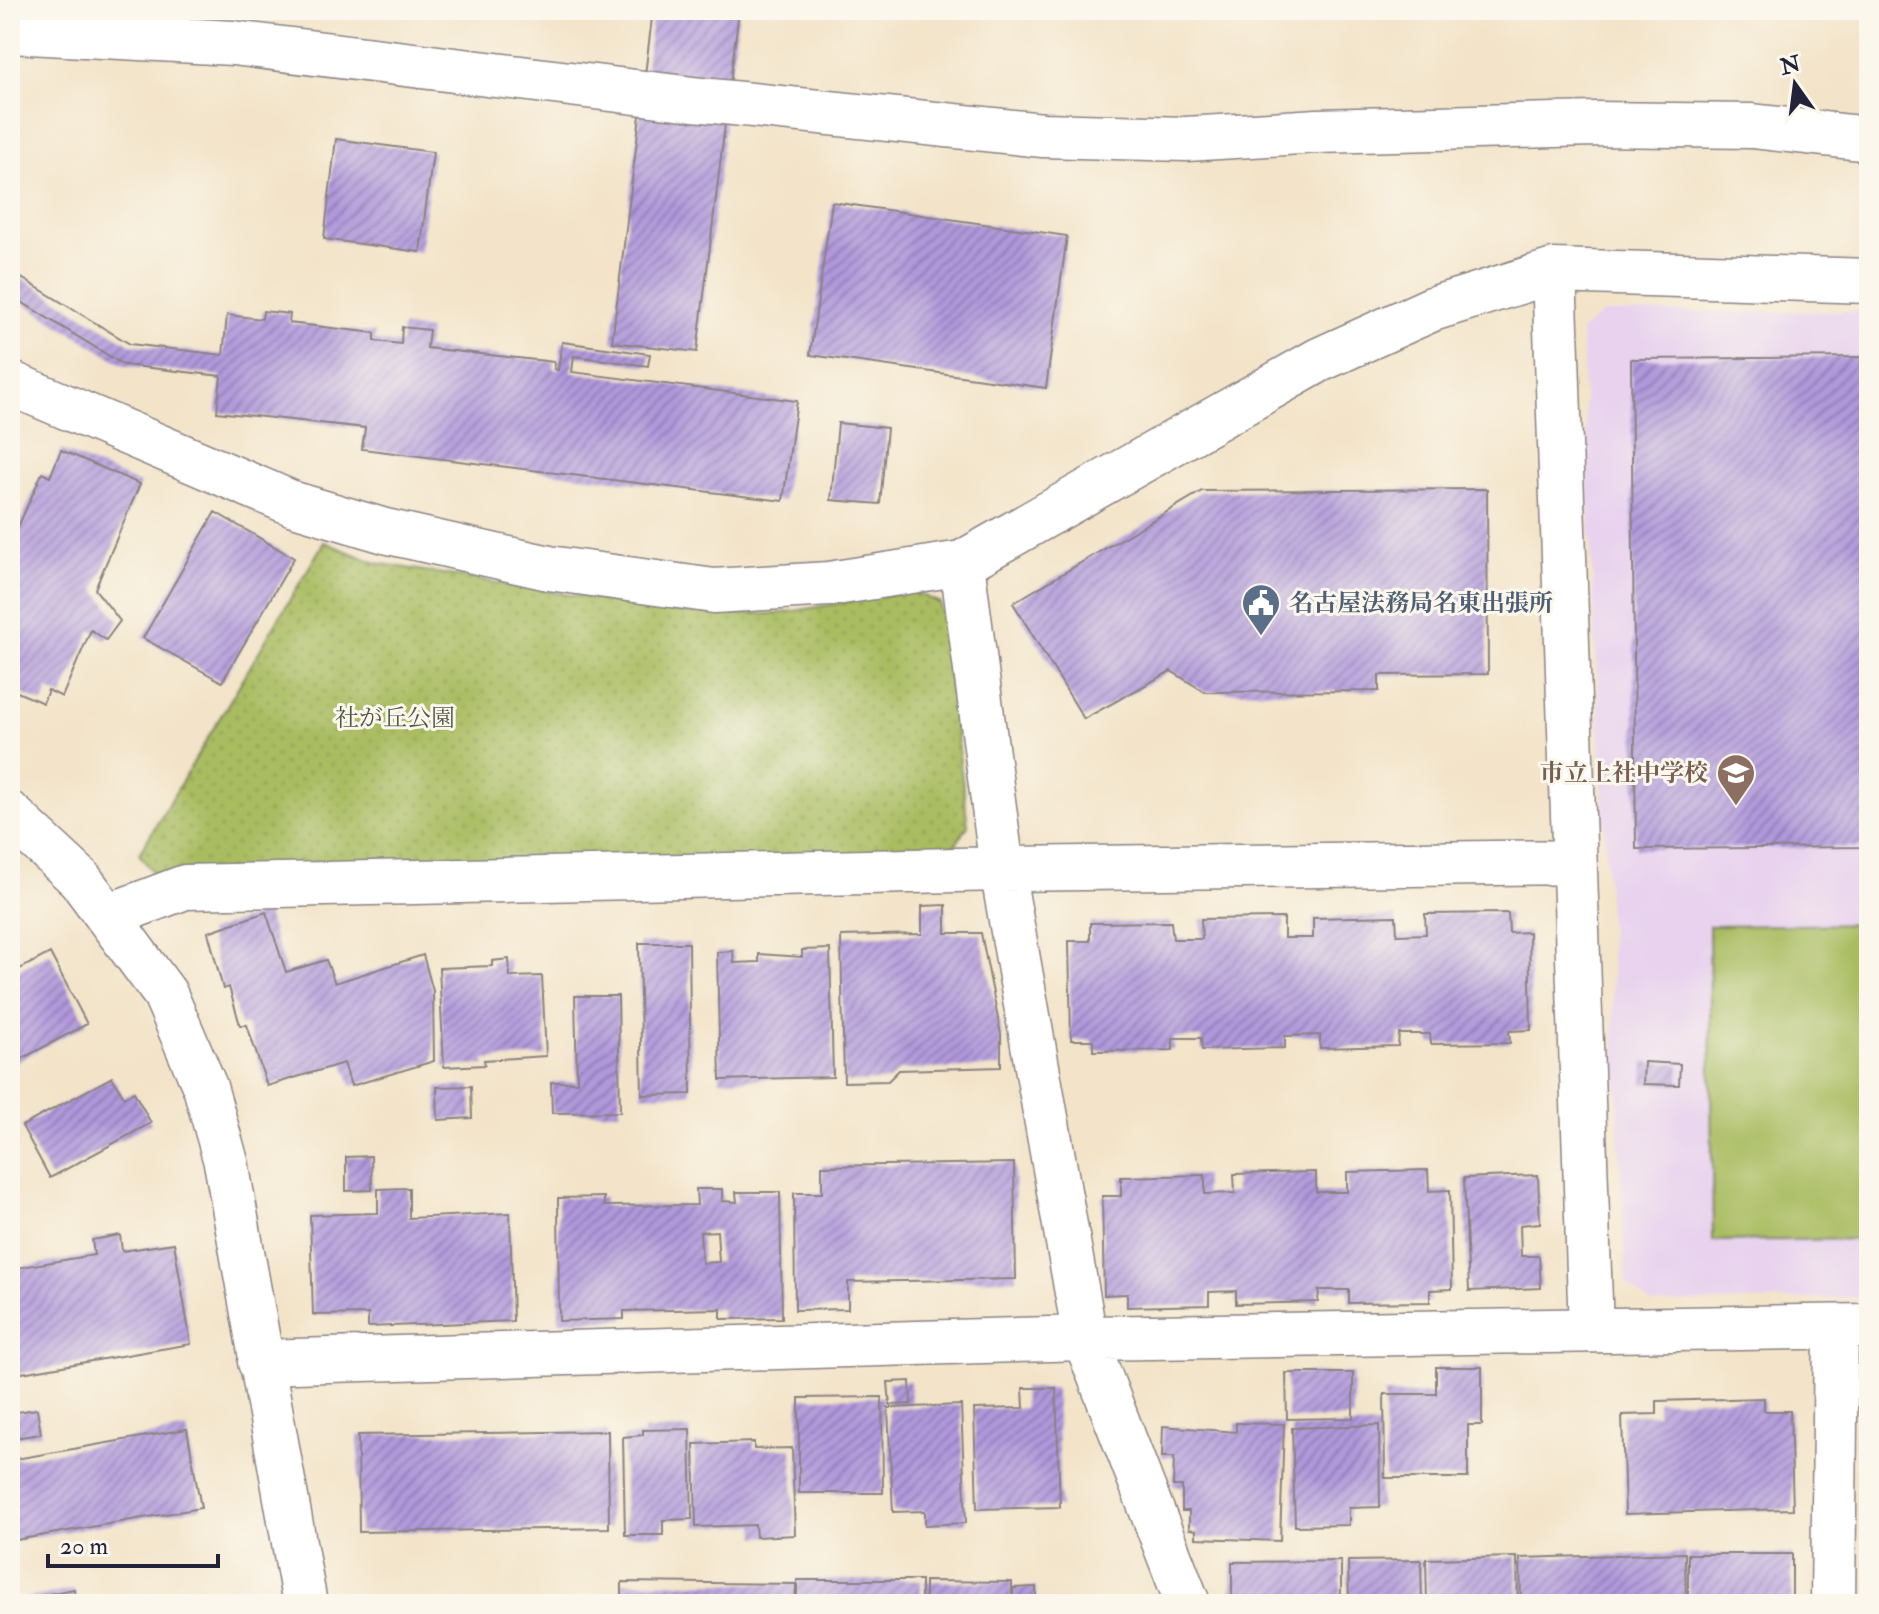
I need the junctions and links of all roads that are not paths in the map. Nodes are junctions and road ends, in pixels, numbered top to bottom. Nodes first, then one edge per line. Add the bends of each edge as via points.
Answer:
1 (10, 31) edge
2 (1752, 126) junction
3 (1869, 129) edge
4 (1869, 139) edge
5 (1554, 271) junction
6 (1869, 281) edge
7 (10, 383) edge
8 (962, 563) junction
9 (10, 814) edge
10 (1573, 862) junction
11 (1002, 869) junction
12 (108, 916) junction
13 (1852, 1327) edge
14 (1591, 1330) junction
15 (1085, 1338) junction
16 (260, 1362) junction
17 (305, 1604) edge
18 (1188, 1604) edge
19 (1833, 1604) edge

1 - 2 main road via 249,45 1043,135 1186,139 1596,124
2 - 3 main road
2 - 4 main road
5 - 6 main road
5 - 8 main road via 1432,309 1319,360
5 - 10 main road
7 - 8 main road via 294,504 385,531 549,568 714,591 829,584
8 - 11 main road
9 - 12 main road via 79,878
10 - 11 main road
10 - 14 main road
11 - 12 main road via 185,887
11 - 15 main road
12 - 16 main road via 165,994 205,1087 226,1162
13 - 14 main road
13 - 19 main road
14 - 15 main road
15 - 16 main road
15 - 18 main road
16 - 17 main road

